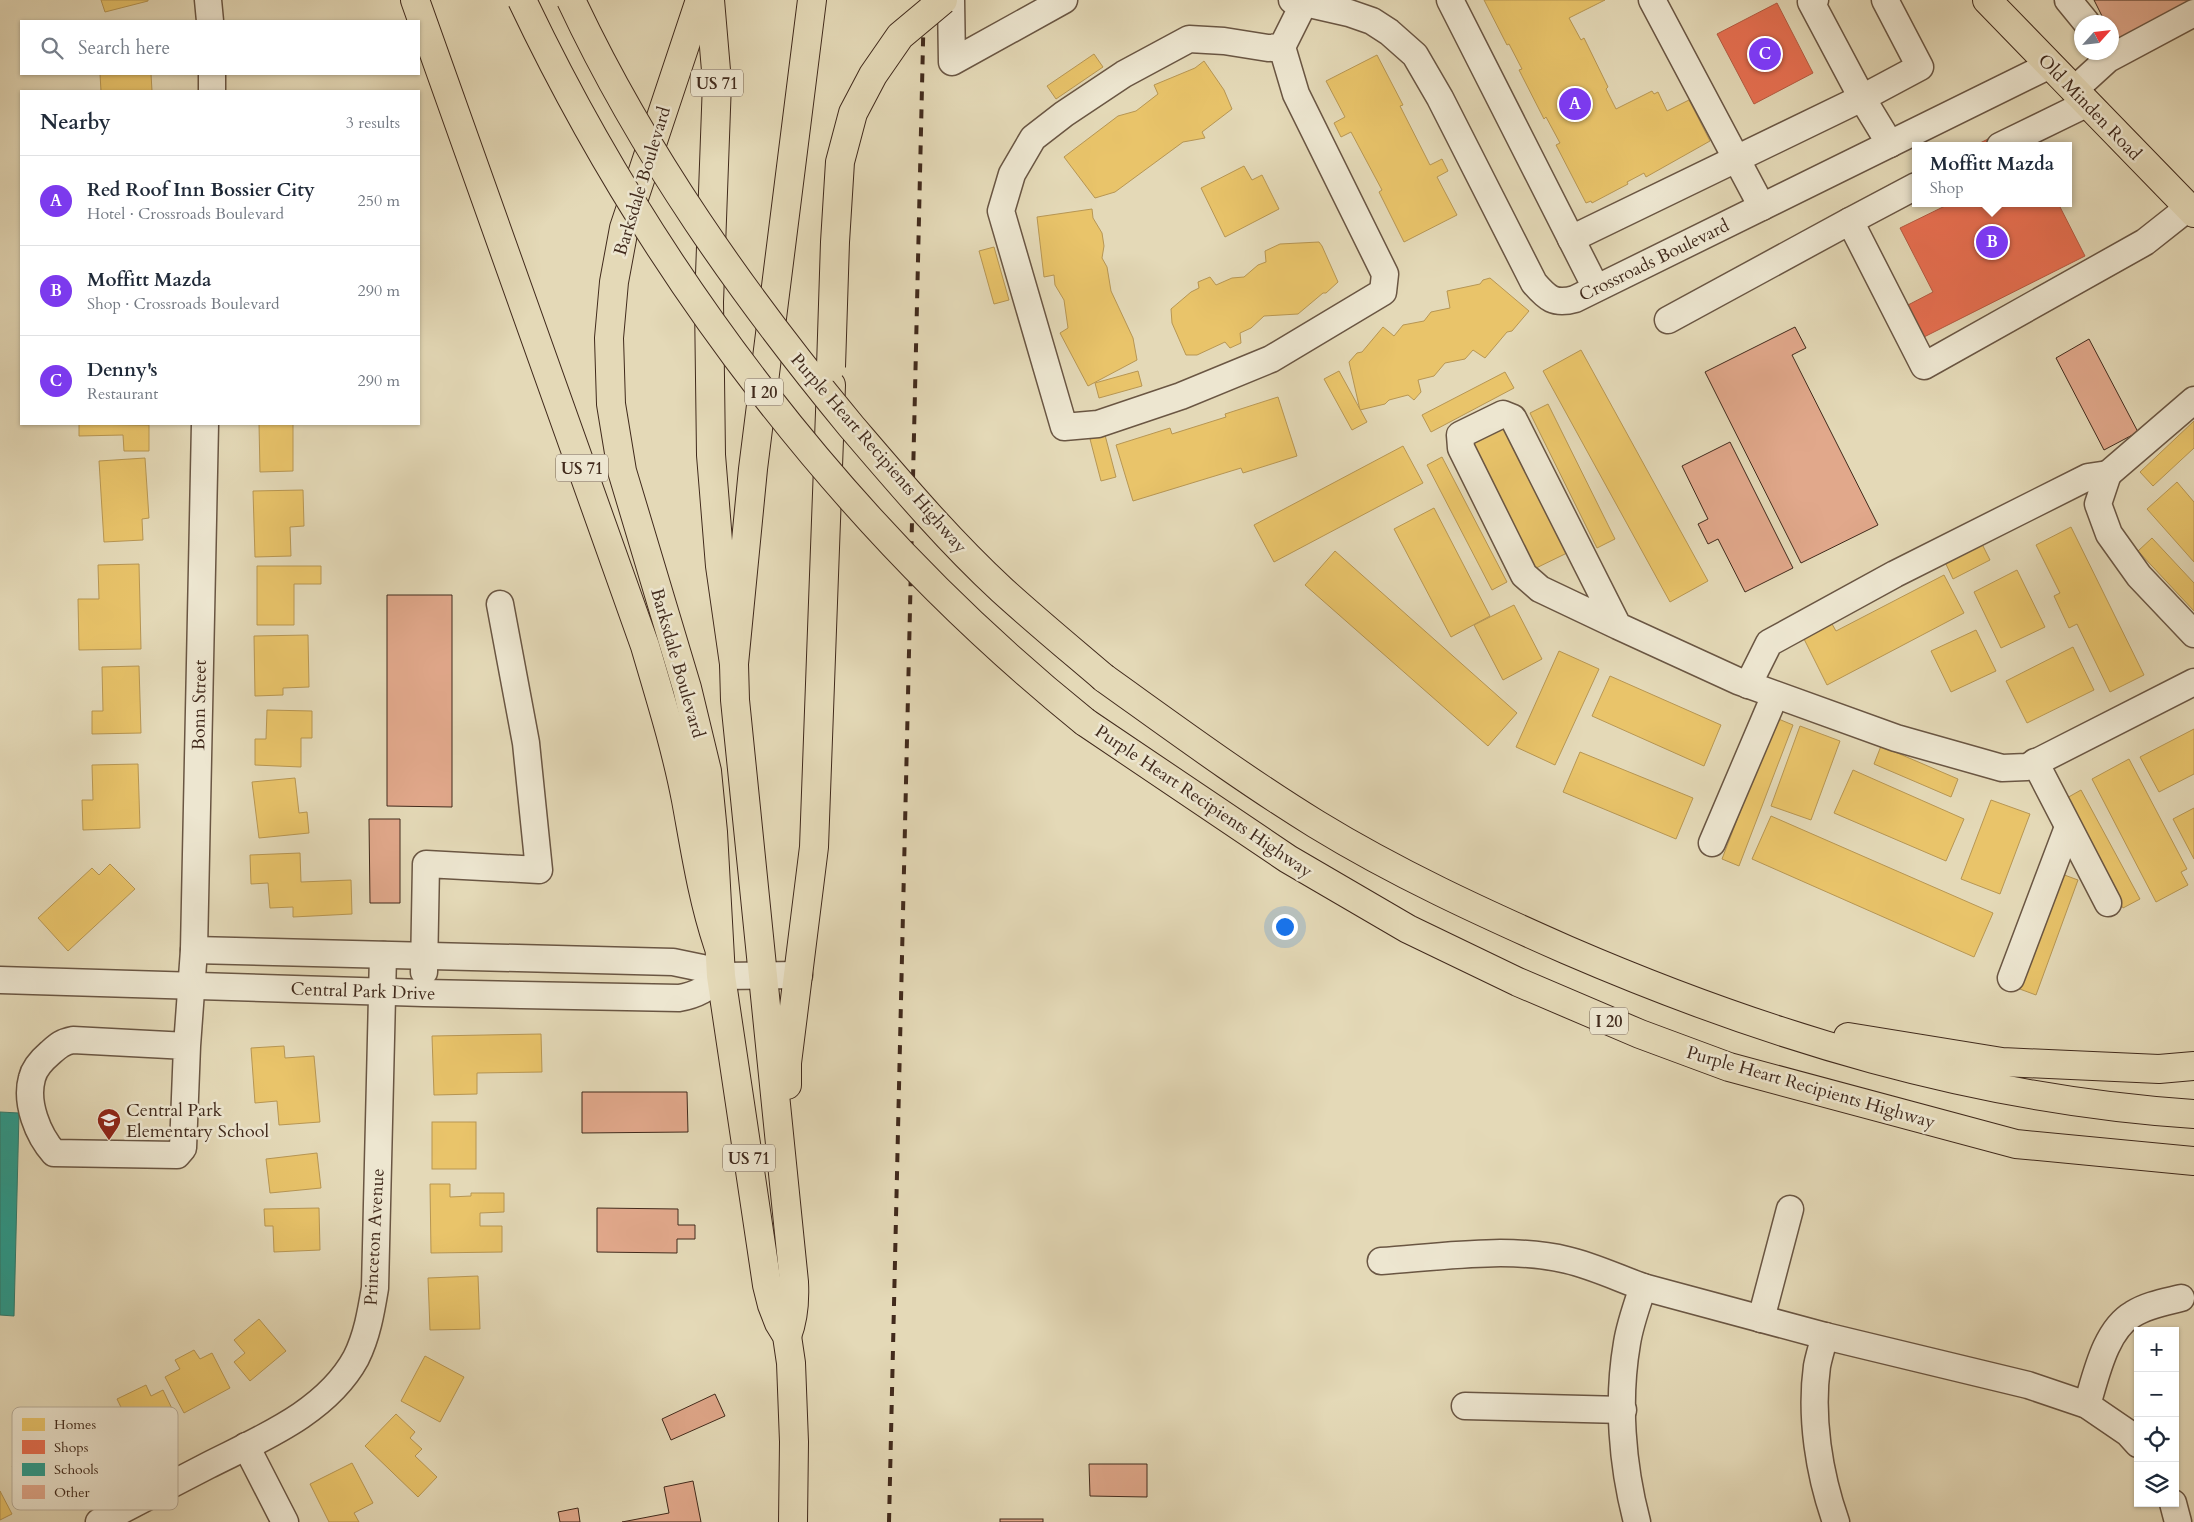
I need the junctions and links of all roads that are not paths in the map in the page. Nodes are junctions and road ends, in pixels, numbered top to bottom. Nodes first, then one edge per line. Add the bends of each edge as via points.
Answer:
1 (208, 0) edge
2 (414, 0) edge
3 (522, 0) edge
4 (571, 0) edge
5 (700, 0) edge
6 (710, 0) edge
7 (812, 0) edge
8 (943, 0) edge
9 (951, 0) edge
10 (1064, 0) edge
11 (1450, 0) edge
12 (1652, 0) edge
13 (1815, 0) edge
14 (1884, 0) edge
15 (2068, 0) edge
16 (1298, 2) edge
17 (1996, 3) edge
18 (2194, 13) edge
19 (2080, 15) edge
20 (210, 20) edge
21 (1282, 47) junction
22 (2119, 50) edge
23 (2108, 60) edge
24 (2050, 65) junction
25 (212, 75) edge
26 (212, 90) edge
27 (2080, 97) junction
28 (1862, 98) junction
29 (2007, 142) edge
30 (1890, 144) junction
31 (1736, 158) junction
32 (1912, 188) edge
33 (1762, 207) junction
34 (2191, 211) edge
35 (1850, 221) junction
36 (1571, 239) junction
37 (1596, 288) junction
38 (1668, 320) dead end
39 (2194, 400) edge
40 (205, 425) edge
41 (2108, 474) junction
42 (500, 604) dead end
43 (1618, 626) junction
44 (2194, 634) edge
45 (734, 664) junction
46 (2194, 682) edge
47 (1748, 685) junction
48 (1775, 695) junction
49 (2035, 762) junction
50 (2068, 827) junction
51 (1712, 843) dead end
52 (2108, 903) dead end
53 (718, 945) junction
54 (194, 950) junction
55 (383, 955) junction
56 (425, 956) junction
57 (622, 961) junction
58 (799, 975) junction
59 (720, 976) junction
60 (762, 976) junction
61 (2011, 978) dead end
62 (0, 980) edge
63 (192, 985) junction
64 (382, 992) junction
65 (424, 993) junction
66 (623, 995) junction
67 (1776, 1031) junction
68 (187, 1046) junction
69 (2194, 1066) edge
70 (2194, 1114) edge
71 (2016, 1144) junction
72 (2194, 1161) edge
73 (2194, 1176) edge
74 (785, 1196) junction
75 (1790, 1208) dead end
76 (1381, 1261) dead end
77 (1643, 1287) junction
78 (2181, 1298) dead end
79 (1761, 1319) junction
80 (787, 1336) junction
81 (1825, 1336) junction
82 (2087, 1405) junction
83 (1465, 1406) dead end
84 (1623, 1410) junction
85 (2134, 1440) edge
86 (246, 1446) junction
87 (178, 1481) edge
88 (2174, 1507) edge
89 (121, 1510) edge
90 (98, 1522) edge
91 (285, 1522) edge
92 (793, 1522) edge
93 (1637, 1522) edge
94 (1836, 1522) edge
95 (2178, 1522) edge

1 - 20 street
2 - 53 main road, US 71 via 645,646 670,729 703,896
3 - 71 main road, Purple Heart Recipients Highway / I 20, bridge via 545,49 634,207 752,376 851,500 1020,668 1085,722 1288,859 1408,929 1518,982 1640,1034 1729,1067
4 - 67 main road, Purple Heart Recipients Highway / I 20, bridge via 674,186 728,268 787,346 933,521 1002,590 1104,678 1220,762 1317,824 1445,895 1647,984
5 - 53 main road, Barksdale Boulevard via 624,228 614,282 609,338 611,404 622,471 687,688 707,772
6 - 45 main road, US 71 via 717,82 709,302 711,455 720,566
7 - 45 main road, Barksdale Boulevard via 753,469
8 - 58 main road, bridge via 900,36 873,75 853,113 840,162 814,847
9 - 10 street via 952,62
11 - 36 street
12 - 31 street
13 - 28 street via 1811,2
14 - 28 street via 1920,67
15 - 19 street
16 - 21 street
16 - 37 street, Crossroads Boulevard via 1372,21 1415,55 1542,293 1564,302
17 - 24 main road, Old Minden Road
18 - 22 street
21 - 21 street via 1189,39 1124,74 1056,120 1033,138 1012,174 1001,211 1064,427 1098,424 1181,396 1271,359 1383,292 1385,274 1296,94
23 - 27 street
24 - 27 main road, Old Minden Road
24 - 30 street, Crossroads Boulevard
25 - 26 street
27 - 29 street
27 - 34 main road, Old Minden Road
28 - 30 street
28 - 31 street
30 - 33 street, Crossroads Boulevard
31 - 33 street
31 - 36 street
32 - 35 street
33 - 37 street, Crossroads Boulevard
34 - 35 street via 2144,242 1924,366
35 - 38 street
36 - 37 street
39 - 41 street
40 - 54 street, Bonn Street
41 - 44 street via 2098,504 2109,534 2139,576
41 - 47 street via 2088,477 1895,574 1769,643
42 - 56 street via 526,743 539,870 426,864
43 - 43 street via 1540,589 1524,575 1461,448 1460,435 1502,414 1513,418
43 - 47 street
45 - 60 main road, Barksdale Boulevard / US 71
46 - 49 street
47 - 48 street
48 - 49 street via 1896,738 2002,768 2027,767
48 - 51 street
49 - 50 street
50 - 52 street
50 - 61 street
53 - 59 main road, Barksdale Boulevard / US 71
54 - 55 street, Central Park Drive
54 - 63 street, Bonn Street
55 - 56 street, Central Park Drive
55 - 64 street, Princeton Avenue
56 - 57 street, Central Park Drive
56 - 65 street
57 - 59 street, Central Park Drive via 680,963
57 - 66 street
58 - 60 street, Central Park Drive
58 - 74 main road via 787,1063
59 - 60 street, Central Park Drive
59 - 66 street, Central Park Drive via 694,996
59 - 80 main road, Barksdale Boulevard / US 71 via 767,1285 779,1323
60 - 74 main road, Barksdale Boulevard / US 71
62 - 63 street, Central Park Drive
63 - 64 street, Central Park Drive
63 - 68 street, Bonn Street
64 - 65 street, Central Park Drive
64 - 86 street, Princeton Avenue via 375,1288 365,1335 356,1358 323,1399 288,1424
65 - 66 street, Central Park Drive
67 - 69 main road via 1848,1037 2002,1062 2159,1068
67 - 70 main road, Purple Heart Recipients Highway / I 20 via 1956,1080 2024,1093
68 - 68 street, Bonn Street via 62,1042 43,1059 32,1077 30,1098 46,1144 54,1153 177,1155 183,1148
71 - 72 main road, Purple Heart Recipients Highway / I 20
71 - 73 main road
74 - 80 main road, Barksdale Boulevard / US 71 via 795,1304
75 - 79 street
76 - 77 street via 1466,1255 1541,1255 1568,1260
77 - 79 street
77 - 84 street via 1627,1342
78 - 82 street via 2131,1314 2116,1329 2101,1356
79 - 81 street
80 - 92 main road, Barksdale Boulevard / US 71 via 794,1433
81 - 82 street via 2028,1385
81 - 94 street via 1817,1366 1815,1410 1819,1455
82 - 85 street
83 - 84 street
84 - 93 street via 1624,1448
86 - 87 street, Princeton Avenue
86 - 91 street
88 - 95 street
89 - 90 street, Princeton Avenue

